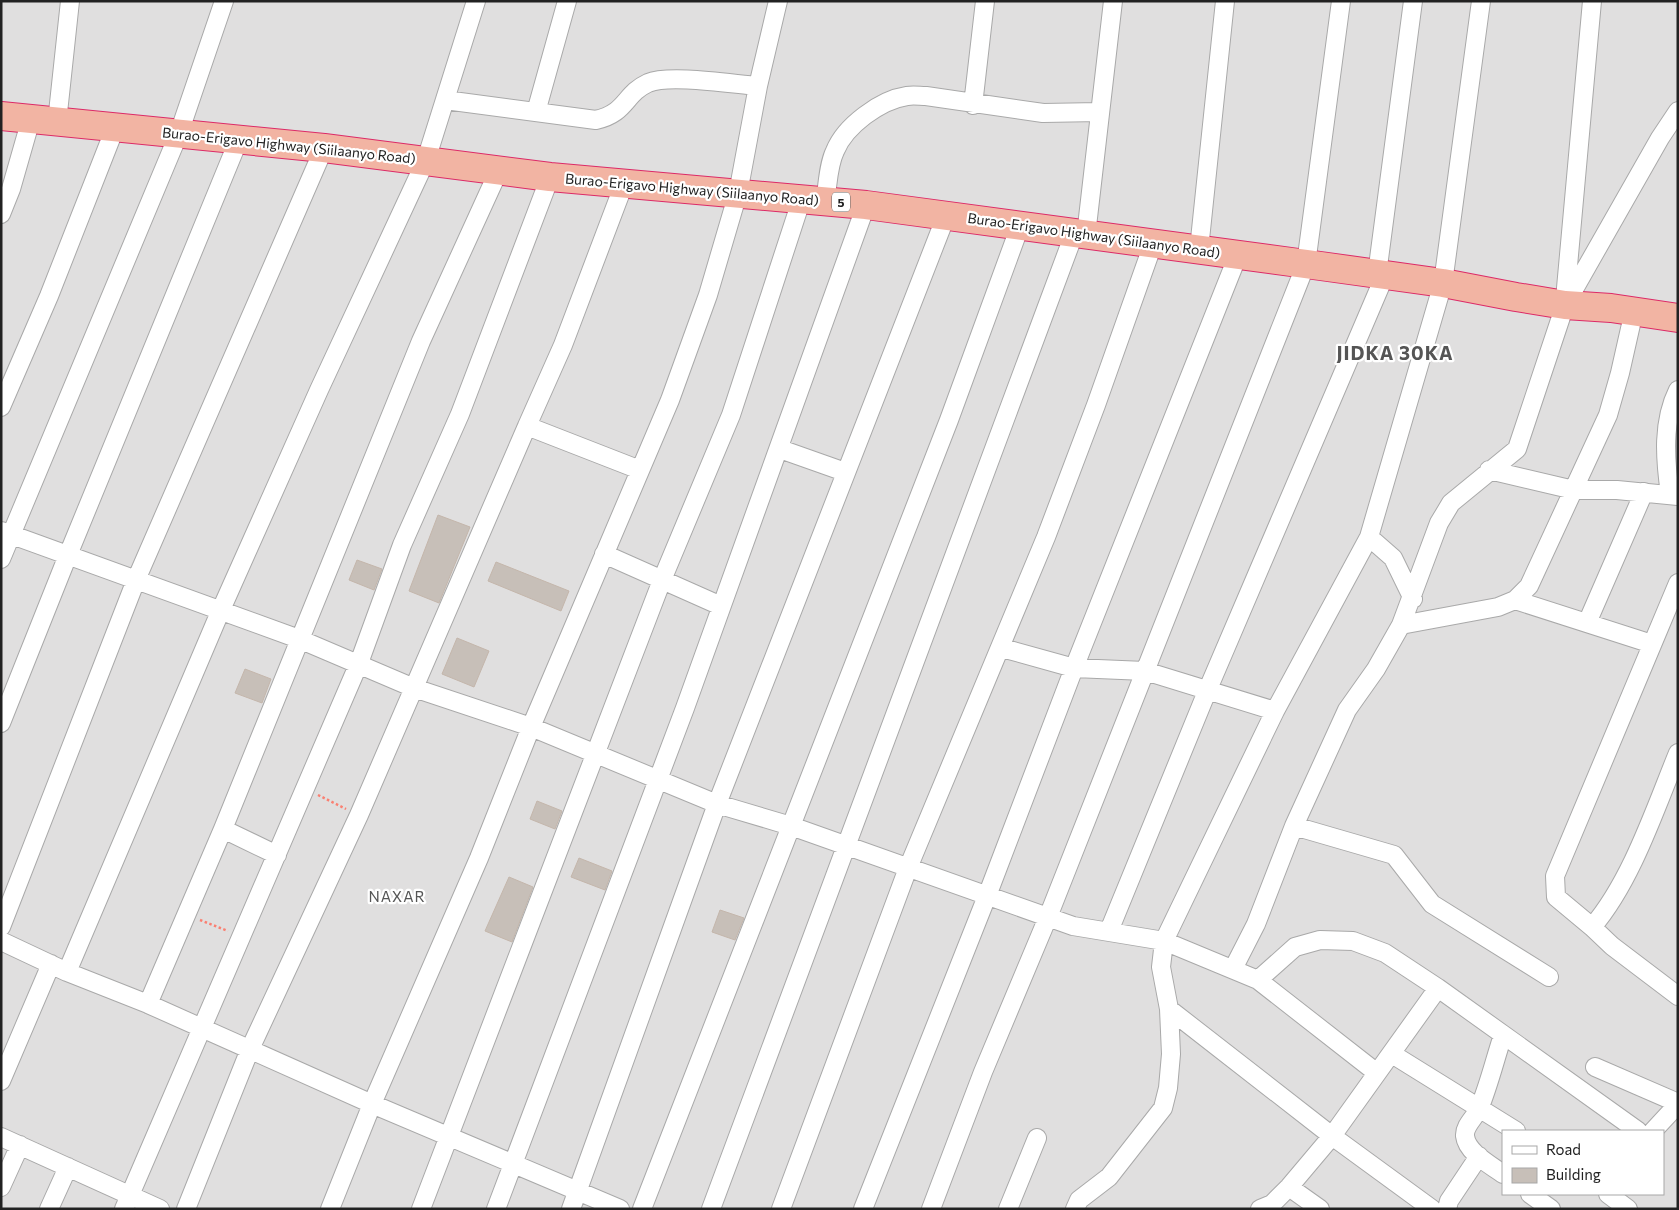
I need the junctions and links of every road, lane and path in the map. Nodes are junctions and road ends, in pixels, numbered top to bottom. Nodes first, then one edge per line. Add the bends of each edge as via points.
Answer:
1 (70, 1) edge
2 (224, 1) edge
3 (476, 1) edge
4 (566, 1) edge
5 (778, 1) edge
6 (985, 1) edge
7 (1113, 1) edge
8 (1225, 1) edge
9 (1341, 1) edge
10 (1413, 1) edge
11 (1481, 1) edge
12 (1592, 1) edge
13 (758, 86) junction
14 (446, 100) junction
15 (974, 105) junction
16 (1678, 111) edge
17 (536, 112) junction
18 (1099, 112) junction
19 (1, 116) edge
20 (44, 120) junction
21 (115, 128) junction
22 (179, 133) junction
23 (239, 139) junction
24 (324, 148) junction
25 (426, 160) junction
26 (499, 170) junction
27 (550, 177) junction
28 (624, 184) junction
29 (738, 193) junction
30 (814, 199) junction
31 (866, 205) junction
32 (1, 214) edge
33 (946, 216) junction
34 (1020, 226) junction
35 (1080, 235) junction
36 (1153, 244) junction
37 (1199, 249) junction
38 (1238, 255) junction
39 (1306, 264) junction
40 (1381, 274) junction
41 (1443, 283) junction
42 (1565, 305) junction
43 (1634, 311) junction
44 (1678, 318) edge
45 (1678, 390) edge
46 (1, 407) edge
47 (527, 426) junction
48 (780, 449) junction
49 (640, 470) junction
50 (1489, 470) junction
51 (845, 472) junction
52 (1574, 490) junction
53 (1644, 492) junction
54 (1674, 495) edge
55 (6, 532) edge
56 (1369, 537) junction
57 (604, 554) junction
58 (68, 555) junction
59 (1, 559) edge
60 (136, 580) junction
61 (662, 580) junction
62 (1678, 583) edge
63 (1413, 599) junction
64 (1515, 600) junction
65 (720, 606) junction
66 (220, 612) junction
67 (1588, 623) junction
68 (1402, 625) junction
69 (300, 639) junction
70 (1652, 644) junction
71 (1002, 648) junction
72 (359, 663) junction
73 (1074, 668) junction
74 (1145, 671) junction
75 (414, 688) junction
76 (1208, 689) junction
77 (1275, 711) junction
78 (1, 723) edge
79 (531, 727) junction
80 (596, 753) junction
81 (1678, 753) edge
82 (658, 779) junction
83 (306, 789) junction
84 (718, 804) junction
85 (359, 815) junction
86 (791, 826) junction
87 (1294, 826) junction
88 (223, 829) junction
89 (844, 846) junction
90 (277, 855) junction
91 (908, 868) junction
92 (988, 896) junction
93 (186, 914) junction
94 (1048, 917) junction
95 (1, 927) edge
96 (1592, 927) junction
97 (1109, 931) junction
98 (241, 936) junction
99 (1, 941) edge
100 (1164, 941) junction
101 (51, 964) junction
102 (1233, 969) junction
103 (67, 972) junction
104 (1549, 977) dead end
105 (1258, 980) junction
106 (1438, 988) junction
107 (1678, 996) edge
108 (148, 1004) junction
109 (1169, 1009) junction
110 (201, 1028) junction
111 (1504, 1035) junction
112 (250, 1049) junction
113 (1392, 1054) junction
114 (1595, 1066) dead end
115 (1377, 1073) junction
116 (1, 1081) edge
117 (372, 1104) junction
118 (1678, 1104) edge
119 (1478, 1109) junction
120 (1514, 1130) edge
121 (1637, 1130) edge
122 (1654, 1130) edge
123 (448, 1135) junction
124 (1332, 1136) junction
125 (1, 1137) edge
126 (1037, 1138) dead end
127 (20, 1145) junction
128 (1479, 1156) junction
129 (512, 1163) junction
130 (68, 1167) junction
131 (1502, 1173) edge
132 (1, 1187) edge
133 (1289, 1187) junction
134 (578, 1192) junction
135 (1531, 1195) edge
136 (1612, 1195) edge
137 (127, 1202) edge
138 (50, 1209) edge
139 (160, 1209) edge
140 (186, 1209) edge
141 (330, 1209) edge
142 (420, 1209) edge
143 (496, 1209) edge
144 (571, 1209) edge
145 (620, 1209) edge
146 (642, 1209) edge
147 (711, 1209) edge
148 (781, 1209) edge
149 (863, 1209) edge
150 (930, 1209) edge
151 (1008, 1209) edge
152 (1075, 1209) edge
153 (1260, 1209) edge
154 (1320, 1209) edge
155 (1432, 1209) edge
156 (1447, 1209) edge
157 (1550, 1209) edge
158 (1628, 1209) edge

1 - 20 street
2 - 22 street
3 - 14 street
4 - 17 street
5 - 13 street
6 - 15 street
7 - 18 street
8 - 37 street
9 - 39 street
10 - 40 street
11 - 41 street
12 - 42 street
13 - 17 street via 659,79 636,90 610,117 596,120
13 - 29 street
14 - 17 street
14 - 25 street
15 - 18 street via 1043,113
15 - 30 street via 908,96 891,100 868,114 841,140
16 - 42 street
18 - 35 street
19 - 20 highway, Burao-Erigavo Highway (Siilaanyo Road) / 5
20 - 21 highway, Burao-Erigavo Highway (Siilaanyo Road) / 5
20 - 32 street
21 - 22 highway, Burao-Erigavo Highway (Siilaanyo Road) / 5
21 - 46 street
22 - 23 highway, Burao-Erigavo Highway (Siilaanyo Road) / 5
22 - 55 street
23 - 24 highway, Burao-Erigavo Highway (Siilaanyo Road) / 5
23 - 58 street
24 - 25 highway, Burao-Erigavo Highway (Siilaanyo Road) / 5
24 - 60 street
25 - 26 highway, Burao-Erigavo Highway (Siilaanyo Road) / 5
25 - 66 street
26 - 27 highway, Burao-Erigavo Highway (Siilaanyo Road) / 5
26 - 69 street via 421,341
27 - 28 highway, Burao-Erigavo Highway (Siilaanyo Road) / 5
27 - 72 street via 460,414 402,544
28 - 29 highway, Burao-Erigavo Highway (Siilaanyo Road) / 5
28 - 47 street via 563,345
29 - 30 highway, Burao-Erigavo Highway (Siilaanyo Road) / 5
29 - 49 street via 705,304
30 - 31 highway, Burao-Erigavo Highway (Siilaanyo Road) / 5
30 - 61 street via 731,415
31 - 33 highway, Burao-Erigavo Highway (Siilaanyo Road) / 5
31 - 48 street
33 - 34 highway, Burao-Erigavo Highway (Siilaanyo Road) / 5
33 - 51 street
34 - 35 highway, Burao-Erigavo Highway (Siilaanyo Road) / 5
34 - 86 street via 946,429
35 - 36 highway, Burao-Erigavo Highway (Siilaanyo Road) / 5
35 - 89 street
36 - 37 highway, Burao-Erigavo Highway (Siilaanyo Road) / 5
36 - 71 street via 1096,405
37 - 38 highway, Burao-Erigavo Highway (Siilaanyo Road) / 5
38 - 39 highway, Burao-Erigavo Highway (Siilaanyo Road) / 5
38 - 73 street
39 - 40 highway, Burao-Erigavo Highway (Siilaanyo Road) / 5
39 - 74 street
40 - 41 highway, Burao-Erigavo Highway (Siilaanyo Road) / 5
40 - 76 street
41 - 42 highway, Burao-Erigavo Highway (Siilaanyo Road) / 5
41 - 56 street
42 - 43 highway, Burao-Erigavo Highway (Siilaanyo Road) / 5
42 - 50 street via 1517,449
43 - 44 highway, Burao-Erigavo Highway (Siilaanyo Road) / 5
43 - 52 street via 1608,415
45 - 54 street via 1671,404 1666,442
47 - 49 street
47 - 75 street
48 - 51 street
48 - 65 street
49 - 57 street
50 - 52 street
50 - 63 street via 1451,503 1439,523
51 - 84 street
52 - 53 street
52 - 64 street via 1529,586
53 - 54 street
53 - 67 street
55 - 58 street
55 - 59 street
56 - 63 street via 1393,558
56 - 77 street
57 - 61 street
57 - 79 street
58 - 60 street
58 - 78 street
60 - 66 street
60 - 95 street
61 - 65 street
61 - 80 street
62 - 70 street
63 - 68 street
64 - 67 street
64 - 68 street via 1498,607
65 - 82 street
66 - 69 street
66 - 103 street
67 - 70 street
68 - 87 street via 1347,710
69 - 72 street
69 - 88 street
70 - 96 street via 1555,876 1556,897
71 - 73 street
71 - 91 street
72 - 75 street
72 - 83 street
73 - 74 street
73 - 92 street
74 - 76 street
74 - 94 street
75 - 79 street
75 - 85 street
76 - 77 street
76 - 97 street
77 - 100 street
79 - 80 street
79 - 117 street via 479,858
80 - 82 street
80 - 123 street
81 - 96 street via 1625,876 1606,911
82 - 84 street
82 - 129 street
83 - 85 path
83 - 90 street
84 - 86 street
84 - 134 street
85 - 112 street
86 - 89 street
86 - 146 street
87 - 102 street via 1256,924
87 - 104 street via 1394,854 1432,904
88 - 90 street
88 - 93 street
89 - 91 street
89 - 147 street
90 - 98 street
91 - 92 street
91 - 148 street
92 - 94 street
92 - 149 street
93 - 98 path
93 - 108 street
94 - 97 street via 1073,926
94 - 150 street via 982,1072
96 - 107 street
97 - 100 street
98 - 110 street
99 - 101 street
100 - 102 street
100 - 109 street via 1161,967
101 - 103 street
101 - 116 street
102 - 105 street
103 - 108 street
105 - 106 street via 1295,946 1320,940 1354,941 1384,953
105 - 115 street
106 - 111 street
106 - 113 street
108 - 110 street
109 - 124 street
109 - 152 street via 1171,1054 1163,1108 1109,1177 1079,1200
110 - 112 street
110 - 137 street
111 - 119 street
111 - 121 street
112 - 117 street
112 - 140 street
113 - 115 street
113 - 119 street
114 - 118 street
115 - 124 street
117 - 123 street
117 - 141 street
118 - 122 street
119 - 120 street
119 - 128 street via 1465,1135
123 - 129 street
123 - 142 street
124 - 133 street
124 - 155 street
125 - 127 street
126 - 151 street
127 - 130 street
127 - 132 street
128 - 131 street
128 - 156 street
129 - 134 street
129 - 143 street
130 - 137 street
130 - 138 street
133 - 153 street via 1272,1204
133 - 154 street
134 - 144 street
134 - 145 street
135 - 157 street
136 - 158 street
137 - 139 street

